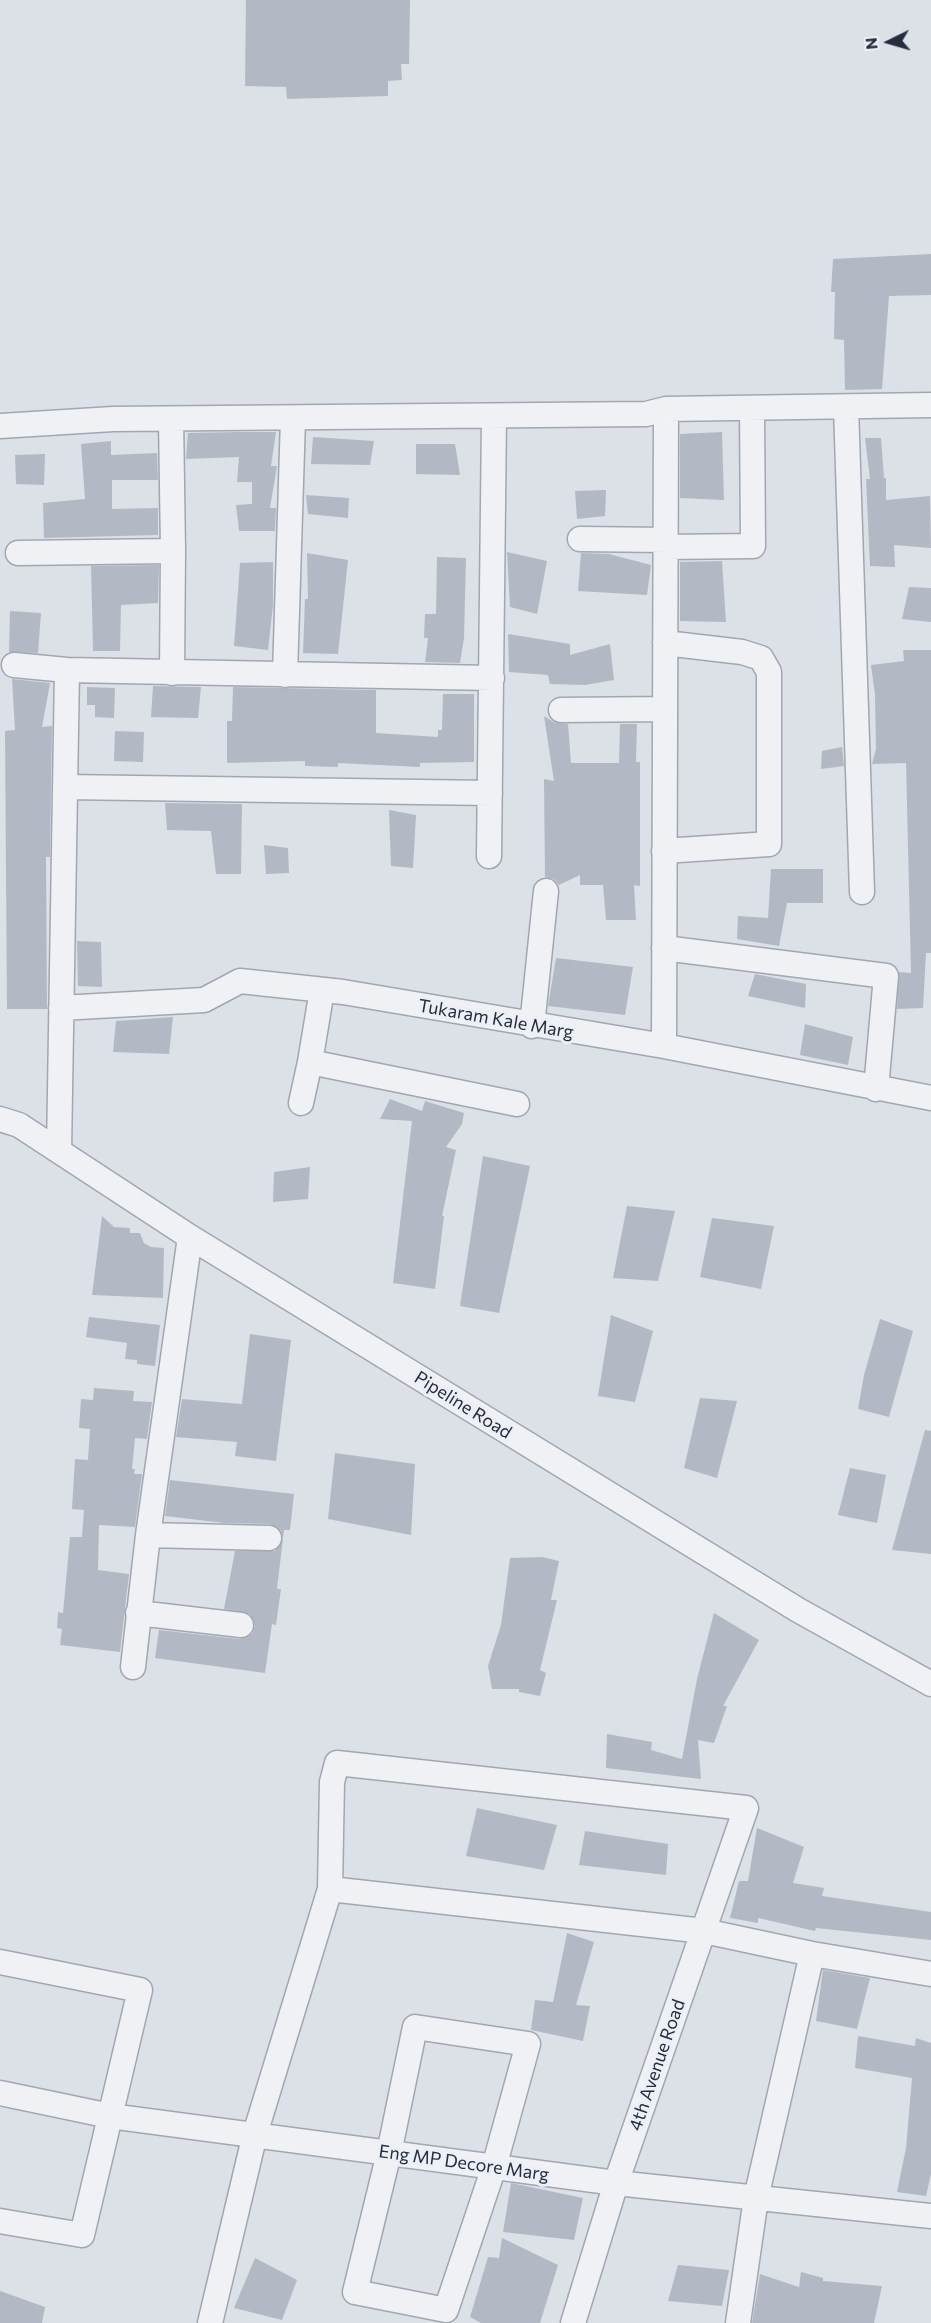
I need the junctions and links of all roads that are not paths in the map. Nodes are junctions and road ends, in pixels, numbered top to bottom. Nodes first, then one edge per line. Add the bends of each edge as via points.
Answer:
1 (931, 405) edge
2 (846, 407) junction
3 (752, 408) junction
4 (666, 409) junction
5 (494, 416) junction
6 (293, 418) junction
7 (171, 419) junction
8 (0, 426) edge
9 (580, 539) dead end
10 (666, 543) junction
11 (173, 551) junction
12 (18, 553) dead end
13 (665, 643) junction
14 (14, 665) dead end
15 (67, 670) junction
16 (172, 673) junction
17 (285, 675) junction
18 (492, 678) junction
19 (665, 709) junction
20 (561, 710) dead end
21 (65, 788) junction
22 (490, 793) junction
23 (664, 851) junction
24 (489, 856) dead end
25 (546, 891) dead end
26 (862, 892) dead end
27 (664, 948) junction
28 (322, 990) junction
29 (61, 1008) junction
30 (532, 1026) junction
31 (664, 1046) junction
32 (310, 1062) junction
33 (876, 1089) junction
34 (931, 1098) edge
35 (301, 1102) dead end
36 (517, 1104) dead end
37 (0, 1119) edge
38 (59, 1151) junction
39 (190, 1237) junction
40 (148, 1534) junction
41 (269, 1539) dead end
42 (138, 1613) junction
43 (241, 1624) dead end
44 (133, 1667) dead end
45 (931, 1684) edge
46 (330, 1889) junction
47 (704, 1931) junction
48 (812, 1953) junction
49 (0, 1962) edge
50 (931, 1974) edge
51 (0, 2093) edge
52 (110, 2116) junction
53 (255, 2134) junction
54 (388, 2152) junction
55 (494, 2167) junction
56 (616, 2183) junction
57 (756, 2198) junction
58 (931, 2216) edge
59 (0, 2221) edge
60 (210, 2323) edge
61 (573, 2323) edge
62 (738, 2323) edge

1 - 2 street
2 - 3 street
2 - 26 street
3 - 4 street
3 - 10 street via 753,546
4 - 5 street via 646,414
4 - 10 street
5 - 6 street
5 - 18 street
6 - 7 street
6 - 17 street
7 - 8 street
7 - 11 street
9 - 10 street
10 - 13 street
11 - 12 street
11 - 16 street
13 - 19 street
13 - 23 street via 742,652 760,658 769,672 769,844
14 - 15 street
15 - 16 street
15 - 21 street
16 - 17 street
17 - 18 street
18 - 22 street
19 - 20 street
19 - 23 street
21 - 22 street
21 - 29 street
22 - 24 street
23 - 27 street
25 - 30 street
27 - 31 street
27 - 33 street via 886,976
28 - 29 street, Tukaram Kale Marg via 240,981 204,1000
28 - 30 street, Tukaram Kale Marg
28 - 32 street
29 - 38 street
30 - 31 street, Tukaram Kale Marg
31 - 33 street, Tukaram Kale Marg
32 - 35 street
32 - 36 street
33 - 34 street, Tukaram Kale Marg
37 - 38 street, Pipeline Road via 19,1125
38 - 39 street, Pipeline Road
39 - 40 street
39 - 45 street, Pipeline Road via 798,1610
40 - 41 street
40 - 42 street
42 - 43 street
42 - 44 street
46 - 47 street
46 - 47 street, 4th Avenue Road via 332,1782 337,1763 746,1808
46 - 53 street
47 - 48 street
47 - 56 street, 4th Avenue Road
48 - 50 street
48 - 57 street
49 - 52 street via 140,1990
51 - 52 street, Eng MP Decore Marg
52 - 53 street, Eng MP Decore Marg
52 - 59 street via 82,2235
53 - 54 street, Eng MP Decore Marg
53 - 60 street
54 - 55 street, Eng MP Decore Marg
54 - 55 street via 414,2027 528,2044
54 - 55 street via 355,2292 446,2310
55 - 56 street, Eng MP Decore Marg
56 - 57 street, Eng MP Decore Marg
56 - 61 street, 4th Avenue Road
57 - 58 street, Eng MP Decore Marg
57 - 62 street

